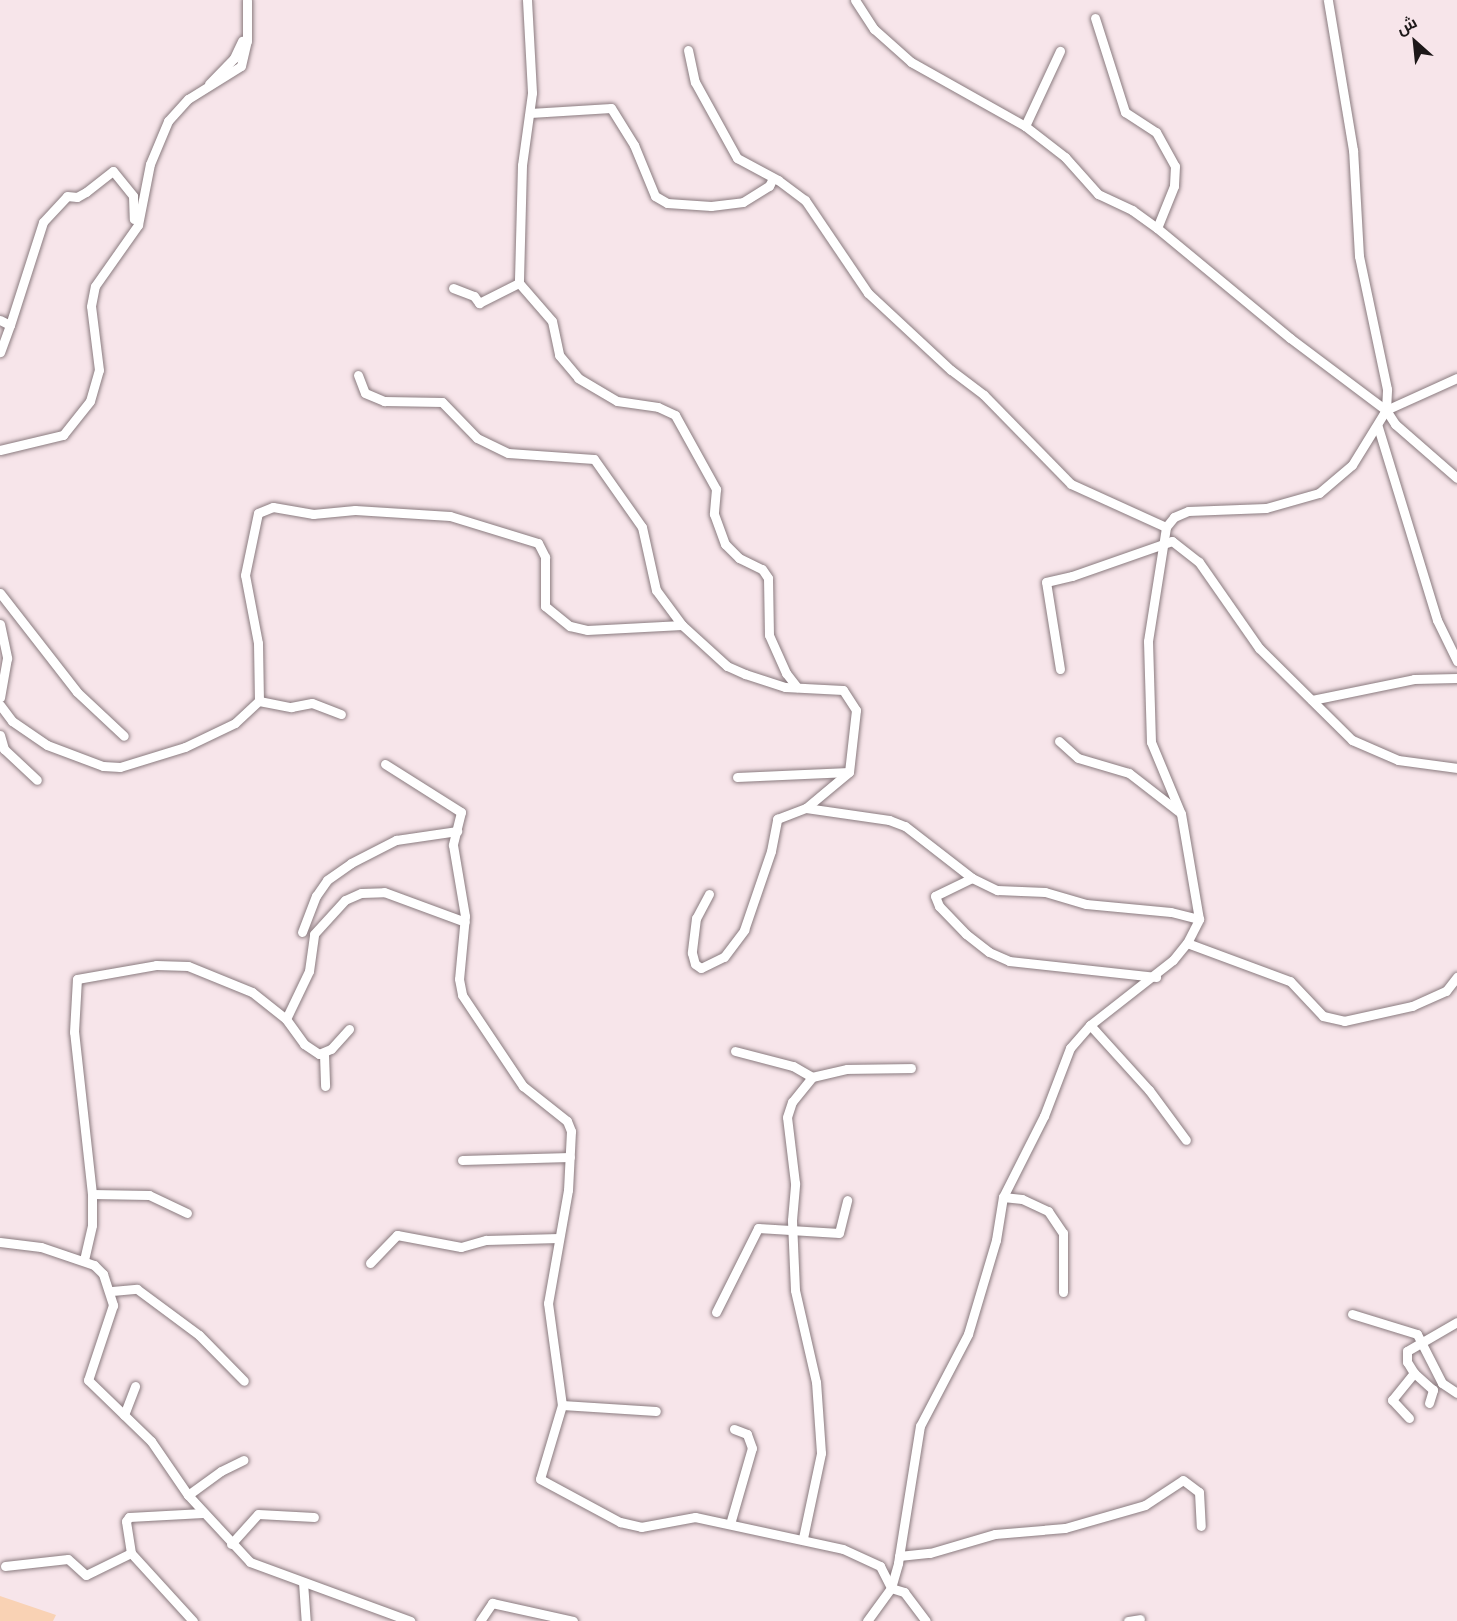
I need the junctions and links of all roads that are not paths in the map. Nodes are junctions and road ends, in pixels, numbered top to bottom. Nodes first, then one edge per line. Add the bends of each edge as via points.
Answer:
1 (247, 0) edge
2 (527, 0) edge
3 (855, 0) edge
4 (1328, 0) edge
5 (1095, 18) dead end
6 (688, 50) dead end
7 (1060, 51) dead end
8 (530, 113) junction
9 (1025, 126) junction
10 (773, 178) junction
11 (1157, 228) junction
12 (135, 232) junction
13 (519, 283) junction
14 (453, 288) dead end
15 (0, 320) edge
16 (10, 325) junction
17 (0, 352) edge
18 (358, 375) dead end
19 (1457, 378) edge
20 (1386, 410) junction
21 (1378, 427) junction
22 (0, 450) edge
23 (1457, 478) edge
24 (1166, 527) junction
25 (1165, 543) junction
26 (0, 593) edge
27 (0, 624) edge
28 (682, 626) junction
29 (1457, 661) edge
30 (1060, 669) dead end
31 (1457, 678) edge
32 (797, 687) junction
33 (0, 697) edge
34 (1312, 700) junction
35 (259, 701) junction
36 (0, 705) edge
37 (341, 714) dead end
38 (0, 735) edge
39 (124, 736) dead end
40 (1059, 741) dead end
41 (385, 764) dead end
42 (1457, 768) edge
43 (849, 772) junction
44 (737, 777) dead end
45 (37, 780) dead end
46 (806, 808) junction
47 (1181, 814) junction
48 (457, 831) junction
49 (972, 878) junction
50 (709, 894) dead end
51 (1199, 919) junction
52 (465, 922) junction
53 (302, 932) dead end
54 (1187, 944) junction
55 (1156, 977) junction
56 (1457, 978) edge
57 (286, 1019) junction
58 (1090, 1025) junction
59 (349, 1029) dead end
60 (735, 1051) dead end
61 (324, 1054) junction
62 (911, 1068) dead end
63 (812, 1077) junction
64 (324, 1086) dead end
65 (1186, 1140) dead end
66 (570, 1157) junction
67 (462, 1160) dead end
68 (92, 1194) junction
69 (1003, 1197) junction
70 (847, 1200) dead end
71 (187, 1213) dead end
72 (793, 1231) junction
73 (559, 1238) junction
74 (0, 1242) edge
75 (84, 1260) junction
76 (370, 1263) dead end
77 (111, 1291) junction
78 (1064, 1292) dead end
79 (716, 1312) dead end
80 (1352, 1314) dead end
81 (1457, 1322) edge
82 (1419, 1343) junction
83 (1414, 1373) junction
84 (244, 1381) dead end
85 (135, 1386) dead end
86 (1457, 1393) edge
87 (1429, 1403) dead end
88 (562, 1405) junction
89 (656, 1411) dead end
90 (124, 1415) junction
91 (1409, 1418) dead end
92 (734, 1428) dead end
93 (244, 1460) dead end
94 (188, 1496) junction
95 (203, 1513) junction
96 (314, 1517) dead end
97 (730, 1524) junction
98 (1201, 1526) dead end
99 (803, 1538) junction
100 (231, 1544) junction
101 (131, 1553) junction
102 (899, 1556) junction
103 (5, 1566) dead end
104 (303, 1582) junction
105 (891, 1588) junction
106 (1140, 1619) dead end
107 (193, 1621) edge
108 (306, 1621) edge
109 (410, 1621) edge
110 (480, 1621) edge
111 (573, 1621) edge
112 (867, 1621) edge
113 (926, 1621) edge
114 (1128, 1621) edge

1 - 12 street via 241,66 178,107 161,133
2 - 8 street
3 - 9 street via 874,29 911,62
4 - 20 street via 1353,150 1359,256 1387,389
5 - 11 street via 1125,112 1156,132 1175,166 1174,186
6 - 10 street via 695,82 737,159
7 - 9 street
8 - 10 street via 611,108 634,145 655,196 667,203 711,206 743,202 769,186
8 - 13 street via 522,165
9 - 11 street via 1065,157 1098,194 1132,210
10 - 24 street via 805,200 868,293 951,370 984,395 1071,484
11 - 20 street via 1290,338
12 - 16 street via 133,196 113,171 77,197 67,196 42,222
12 - 22 street via 107,265 92,295 99,370 90,401 63,435
13 - 14 street via 479,303 474,296
13 - 32 street via 552,321 560,355 578,378 616,401 658,407 675,415 716,489 714,514 725,544 768,578 769,635 786,674
15 - 16 street
16 - 17 street
18 - 28 street via 365,393 384,401 442,402 477,438 508,453 594,459 642,527 656,590
19 - 20 street
20 - 21 street
20 - 23 street via 1395,424
21 - 24 street via 1348,470 1319,493 1266,508 1188,511 1174,517
21 - 29 street via 1437,620
24 - 25 street
25 - 30 street via 1046,582
25 - 34 street via 1172,541 1199,562 1260,648
25 - 47 street via 1148,641 1151,742
26 - 39 street via 77,692
27 - 33 street via 7,658 6,681
28 - 32 street via 735,670 772,684
28 - 35 street via 587,630 570,626 545,606 542,547 480,523 433,513 355,510 313,514 267,508 256,517 245,575 258,651
31 - 34 street via 1414,680
32 - 43 street via 836,687 853,699 856,710
34 - 42 street via 1352,740 1371,752
35 - 36 street via 243,718 216,734 120,767 92,764 47,745 12,721
35 - 37 street via 291,707 312,704
38 - 45 street via 4,749
40 - 47 street via 1078,758 1130,773
41 - 48 street via 461,812
43 - 44 street
43 - 46 street
46 - 49 street via 889,820 904,826
46 - 50 street via 777,819 771,851 744,930 724,957 702,968 694,964 692,953 696,918
47 - 51 street
48 - 52 street via 453,859
48 - 53 street via 396,840 351,863 327,880
49 - 51 street via 998,890 1045,891 1086,904 1171,912
49 - 55 street via 934,896 966,934 989,951 1009,961
51 - 54 street
52 - 57 street via 384,892 369,891 345,900 314,934 309,971
52 - 66 street via 459,979 462,995 523,1086 567,1121 571,1131
54 - 55 street
54 - 56 street via 1290,981 1323,1016 1344,1021 1413,1006 1446,991
55 - 58 street
57 - 61 street via 309,1050
57 - 68 street via 252,992 188,966 156,965 77,979 75,1032
58 - 65 street via 1149,1090
58 - 69 street via 1070,1048 1044,1116
59 - 61 street
60 - 63 street via 793,1066
61 - 64 street
62 - 63 street via 847,1069
63 - 72 street via 792,1102 788,1117 795,1183
66 - 67 street
66 - 73 street
68 - 71 street via 149,1195
68 - 75 street via 92,1225
69 - 78 street via 1022,1199 1048,1211 1058,1226 1062,1233
69 - 102 street via 996,1240 968,1334 920,1426
70 - 72 street via 839,1233
72 - 79 street via 758,1228
72 - 99 street via 795,1290 816,1382 821,1453
73 - 76 street via 486,1240 461,1247 397,1235
73 - 88 street via 548,1322
74 - 75 street via 28,1244
75 - 77 street via 104,1274
77 - 84 street via 137,1289 199,1335
77 - 90 street via 110,1315 88,1375 91,1386
80 - 82 street via 1417,1334
81 - 82 street
82 - 83 street via 1407,1351 1407,1362
82 - 86 street via 1442,1383
83 - 87 street via 1433,1390
83 - 91 street via 1392,1400
85 - 90 street
88 - 89 street
88 - 97 street via 540,1472 546,1485 620,1522 641,1527 695,1517
90 - 94 street via 151,1441
92 - 97 street via 747,1434 752,1448
93 - 94 street via 221,1471
94 - 95 street
95 - 100 street
95 - 101 street via 129,1517 126,1521
96 - 100 street via 258,1514
97 - 99 street
98 - 102 street via 1199,1492 1183,1480 1145,1505 1065,1528 994,1534 930,1553
99 - 105 street via 867,1557 880,1566
100 - 104 street via 250,1562
101 - 103 street via 86,1575 68,1559
101 - 107 street
102 - 105 street
104 - 108 street
104 - 109 street
105 - 112 street
105 - 113 street via 904,1592
106 - 114 street
110 - 111 street via 492,1603

